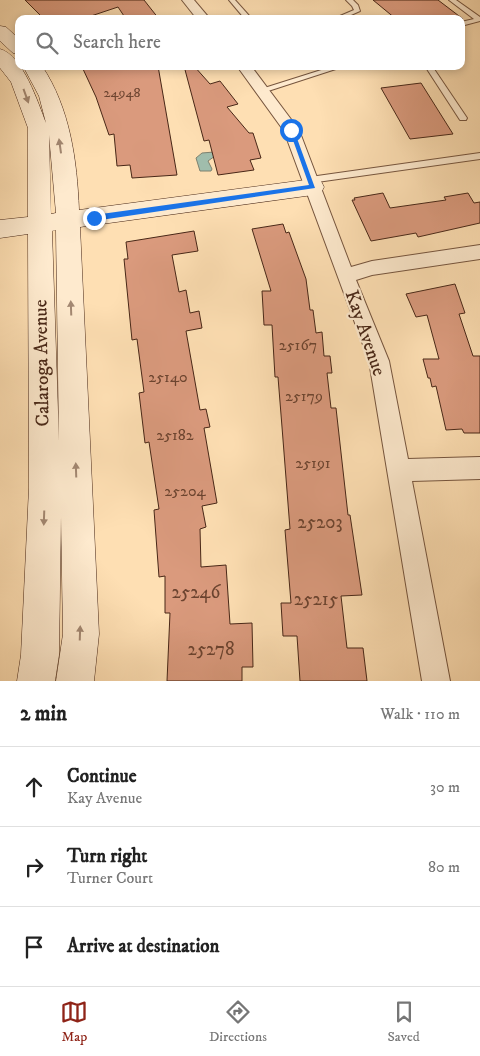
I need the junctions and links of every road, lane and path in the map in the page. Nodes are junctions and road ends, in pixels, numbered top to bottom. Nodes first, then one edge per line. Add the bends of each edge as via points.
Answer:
1 (188, 0) edge
2 (232, 0) edge
3 (349, 0) edge
4 (452, 0) edge
5 (201, 15) edge
6 (245, 15) edge
7 (346, 15) edge
8 (479, 19) edge
9 (465, 23) edge
10 (0, 31) edge
11 (15, 45) edge
12 (0, 55) edge
13 (34, 70) edge
14 (247, 70) edge
15 (329, 70) edge
16 (431, 70) edge
17 (262, 90) junction
18 (463, 118) dead end
19 (480, 156) edge
20 (311, 183) junction
21 (54, 223) junction
22 (0, 229) edge
23 (480, 252) edge
24 (345, 276) junction
25 (480, 468) edge
26 (397, 470) junction
27 (36, 681) edge
28 (75, 681) edge
29 (436, 681) edge

1 - 5 street
2 - 6 lane
3 - 7 lane via 357,11
4 - 8 lane
8 - 9 lane
10 - 11 street
12 -> 21 street, Calaroga Avenue via 20,81 38,128
21 -> 13 street, Calaroga Avenue via 60,140 51,102
14 - 17 street, Kay Avenue
15 - 17 lane
16 - 18 lane
17 - 20 street, Kay Avenue via 291,130
19 - 20 lane
20 - 21 street
20 - 24 street, Kay Avenue
21 - 22 street
21 -> 27 street, Calaroga Avenue via 40,655
28 -> 21 street, Calaroga Avenue via 81,634
23 - 24 street via 372,268
24 - 26 street, Kay Avenue via 379,361
25 - 26 street
26 - 29 street, Kay Avenue

